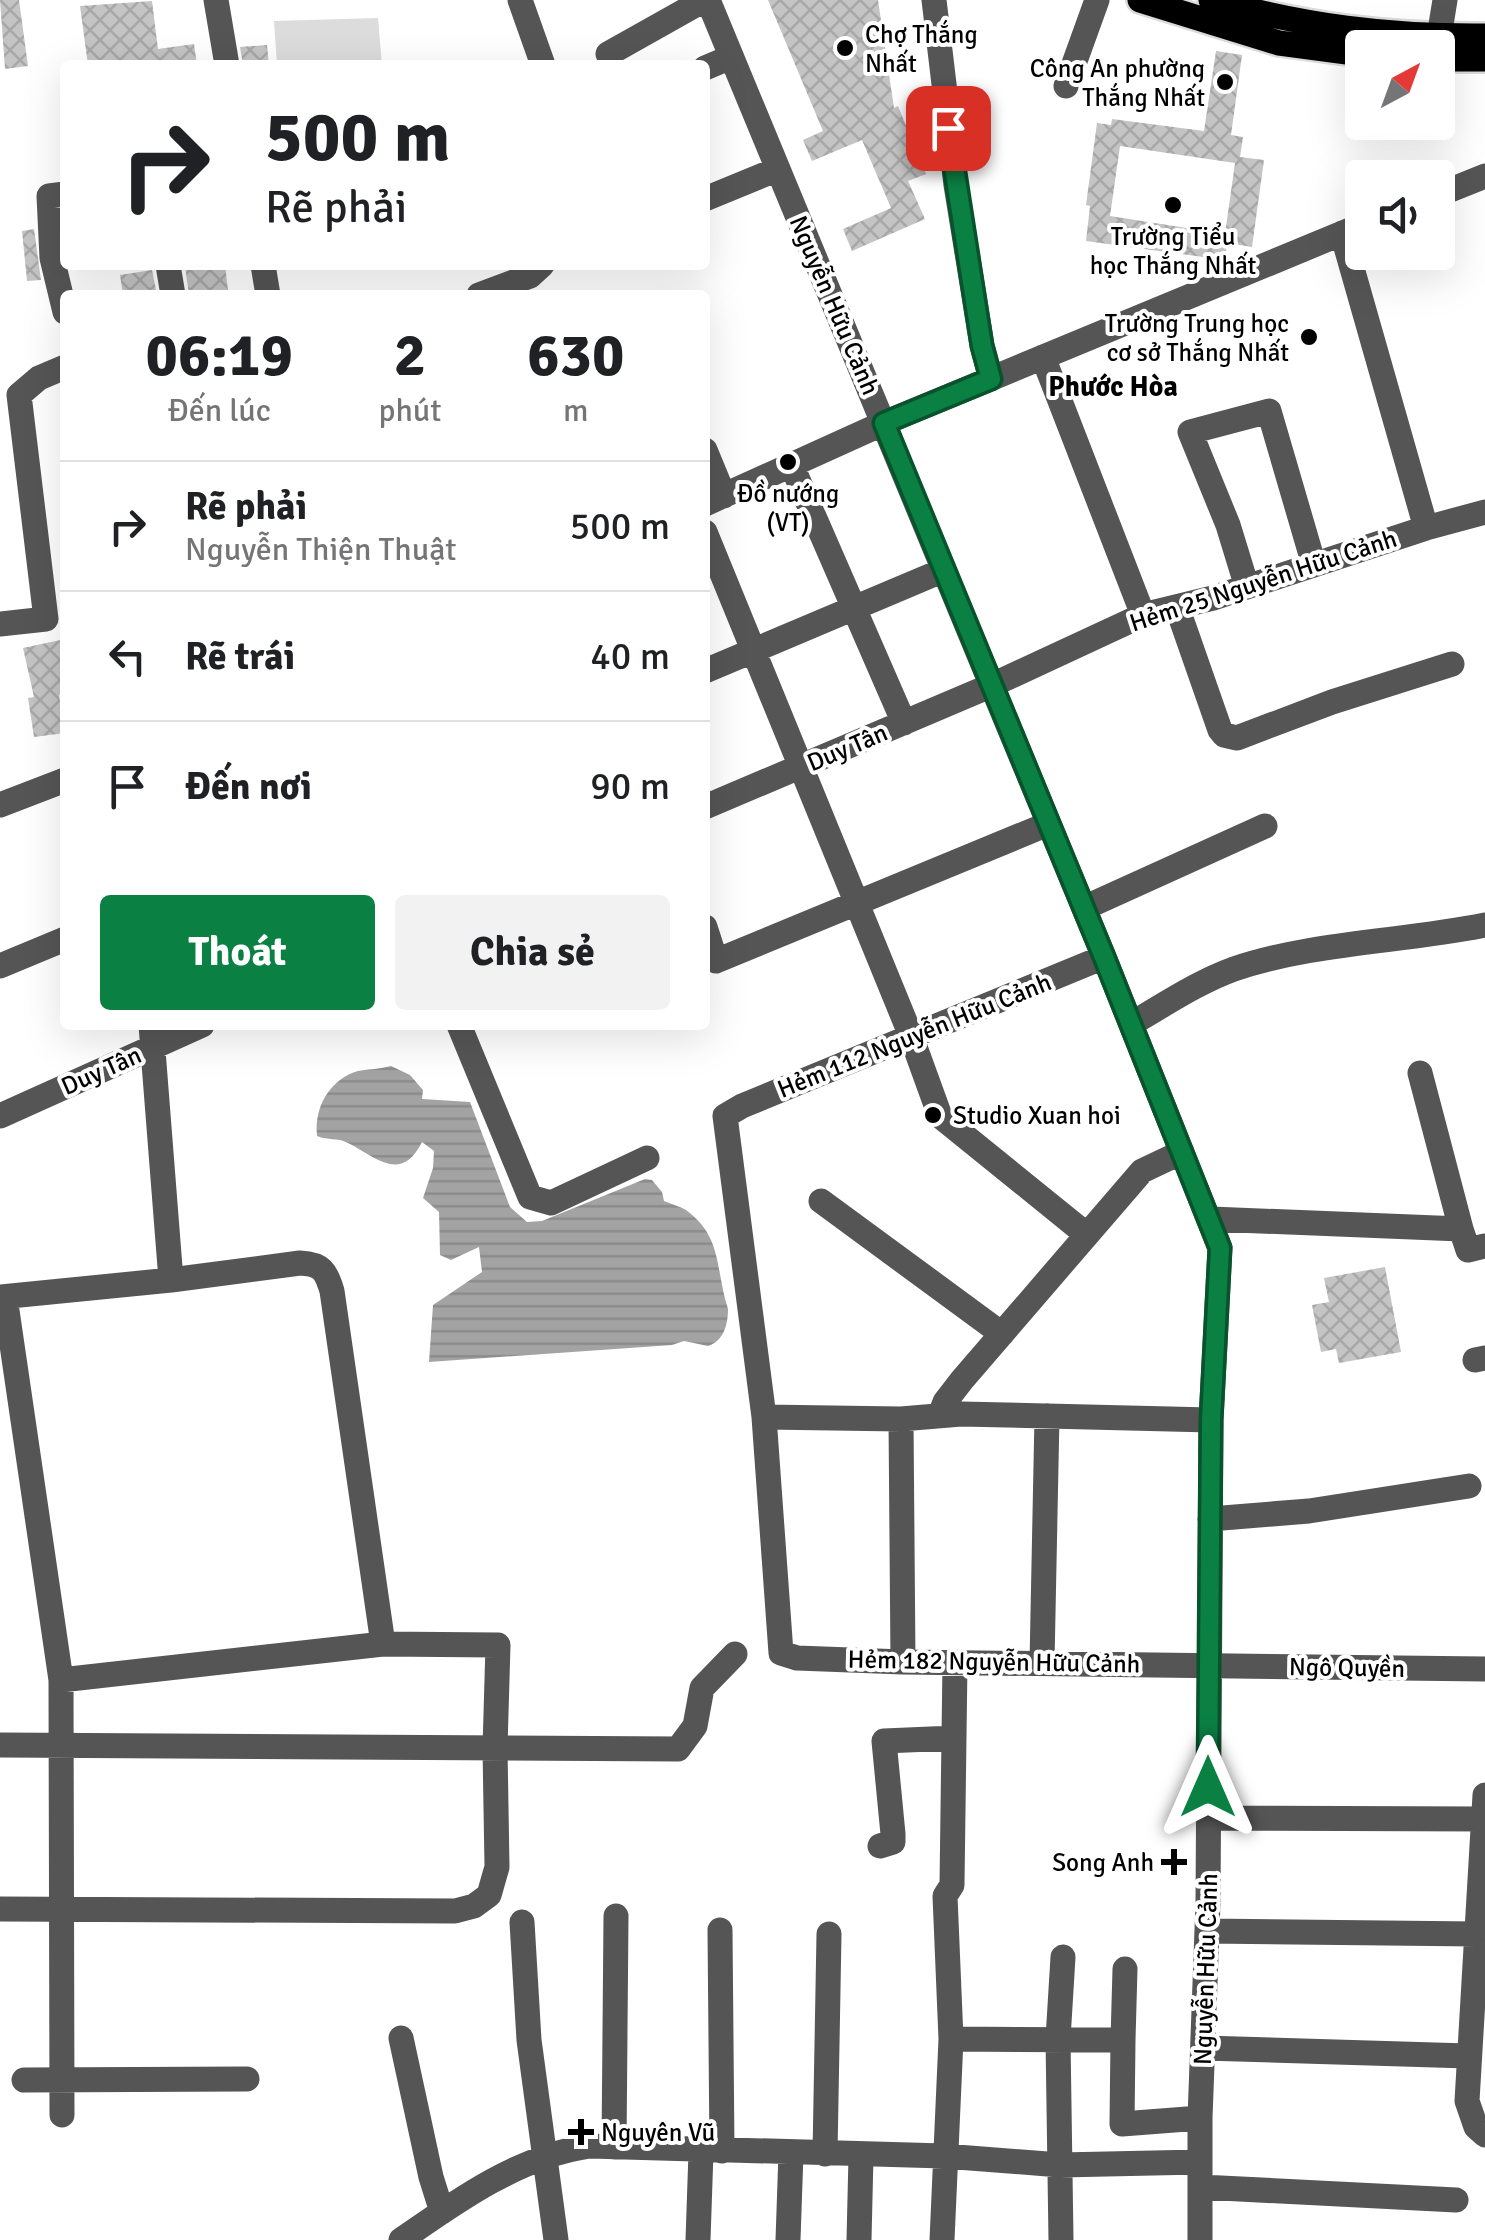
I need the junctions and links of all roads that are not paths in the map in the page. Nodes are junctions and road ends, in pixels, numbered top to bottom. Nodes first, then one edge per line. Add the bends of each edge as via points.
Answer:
1 (216, 0) edge
2 (520, 0) edge
3 (706, 0) edge
4 (934, 0) edge
5 (1098, 0) edge
6 (1140, 0) edge
7 (1445, 0) edge
8 (1206, 7) edge
9 (1441, 30) edge
10 (1345, 31) edge
11 (1485, 36) edge
12 (1455, 44) edge
13 (1345, 52) edge
14 (1455, 52) edge
15 (608, 54) dead end
16 (731, 56) junction
17 (226, 60) edge
18 (541, 60) edge
19 (1485, 60) edge
20 (710, 66) edge
21 (1066, 86) dead end
22 (778, 169) junction
23 (1485, 176) edge
24 (1455, 188) edge
25 (60, 195) edge
26 (710, 197) edge
27 (1345, 232) edge
28 (537, 270) edge
29 (1362, 270) edge
30 (493, 290) edge
31 (60, 291) edge
32 (1043, 357) junction
33 (60, 369) edge
34 (991, 379) junction
35 (884, 423) junction
36 (792, 466) junction
37 (710, 475) edge
38 (715, 500) edge
39 (1485, 512) edge
40 (1426, 528) junction
41 (710, 544) edge
42 (1314, 565) junction
43 (944, 570) junction
44 (1248, 587) junction
45 (1177, 607) junction
46 (854, 608) junction
47 (1143, 615) junction
48 (0, 624) edge
49 (753, 650) junction
50 (1452, 664) dead end
51 (710, 669) edge
52 (990, 686) junction
53 (904, 722) junction
54 (802, 766) junction
55 (60, 782) edge
56 (0, 805) edge
57 (710, 805) edge
58 (1048, 824) junction
59 (1264, 826) dead end
60 (857, 903) junction
61 (1084, 908) junction
62 (1485, 925) edge
63 (60, 941) edge
64 (710, 942) edge
65 (1104, 957) junction
66 (0, 966) edge
67 (1131, 1024) junction
68 (179, 1030) edge
69 (462, 1030) edge
70 (152, 1036) edge
71 (912, 1036) junction
72 (1420, 1072) dead end
73 (0, 1116) edge
74 (1182, 1152) junction
75 (646, 1158) dead end
76 (822, 1201) dead end
77 (1210, 1219) junction
78 (1461, 1229) junction
79 (1087, 1236) junction
80 (1485, 1246) edge
81 (171, 1280) junction
82 (2, 1297) edge
83 (1002, 1334) junction
84 (940, 1416) junction
85 (1047, 1416) junction
86 (764, 1417) junction
87 (901, 1419) junction
88 (1211, 1420) junction
89 (1468, 1486) dead end
90 (1210, 1520) junction
91 (383, 1644) junction
92 (735, 1654) dead end
93 (903, 1662) junction
94 (955, 1662) junction
95 (1042, 1662) junction
96 (1209, 1665) junction
97 (1485, 1669) edge
98 (61, 1680) junction
99 (954, 1738) junction
100 (0, 1745) edge
101 (61, 1745) junction
102 (495, 1748) junction
103 (1484, 1807) edge
104 (1208, 1818) junction
105 (880, 1846) dead end
106 (0, 1908) edge
107 (62, 1908) junction
108 (616, 1916) dead end
109 (522, 1922) dead end
110 (720, 1930) dead end
111 (1207, 1931) junction
112 (829, 1934) dead end
113 (1477, 1934) junction
114 (1062, 1958) dead end
115 (1124, 1969) dead end
116 (1479, 1997) edge
117 (402, 2038) dead end
118 (950, 2039) junction
119 (1058, 2039) junction
120 (1123, 2040) junction
121 (1203, 2048) junction
122 (1468, 2056) junction
123 (247, 2079) dead end
124 (24, 2080) dead end
125 (62, 2080) junction
126 (62, 2115) dead end
127 (1200, 2118) junction
128 (1485, 2135) edge
129 (614, 2147) junction
130 (711, 2151) junction
131 (791, 2152) junction
132 (825, 2154) junction
133 (546, 2156) junction
134 (861, 2156) junction
135 (944, 2156) junction
136 (1060, 2166) junction
137 (1200, 2175) junction
138 (1456, 2200) dead end
139 (439, 2223) edge
140 (401, 2240) edge
141 (556, 2240) edge
142 (698, 2240) edge
143 (788, 2240) edge
144 (859, 2240) edge
145 (942, 2240) edge
146 (1061, 2240) edge
147 (1200, 2240) edge

1 - 17 street
2 - 18 street
3 - 15 street
3 - 16 street, Nguyễn Hữu Cảnh
4 - 34 street via 956,185
5 - 21 street
6 - 8 main road
7 - 9 street
8 - 10 main road
8 - 13 main road via 1278,44
11 - 12 main road
14 - 19 main road
16 - 20 street
16 - 22 street, Nguyễn Hữu Cảnh
22 - 26 street
22 - 35 street, Nguyễn Hữu Cảnh
23 - 24 street
25 - 31 street via 49,196
27 - 32 street
28 - 30 street
29 - 40 street
32 - 34 street
32 - 47 street
33 - 48 street via 19,395 46,619
34 - 35 street
35 - 36 street
35 - 43 street, Nguyễn Hữu Cảnh
36 - 38 street
36 - 46 street
37 - 38 street
39 - 40 street, Hẻm 25 Nguyễn Hữu Cảnh
40 - 42 street, Hẻm 25 Nguyễn Hữu Cảnh
41 - 49 street
42 - 44 street, Hẻm 25 Nguyễn Hữu Cảnh
42 - 44 street via 1269,411 1190,432
43 - 46 street
43 - 52 street, Nguyễn Hữu Cảnh
44 - 45 street, Hẻm 25 Nguyễn Hữu Cảnh
45 - 47 street, Hẻm 25 Nguyễn Hữu Cảnh
45 - 50 street via 1224,736 1237,738
46 - 49 street
46 - 53 street
47 - 52 street, Hẻm 25 Nguyễn Hữu Cảnh
49 - 51 street
49 - 54 street
52 - 53 street, Duy Tân
52 - 58 street, Nguyễn Hữu Cảnh
53 - 54 street, Duy Tân
54 - 57 street, Duy Tân
54 - 60 street
55 - 56 street
58 - 60 street
58 - 61 street, Nguyễn Hữu Cảnh
59 - 61 street
60 - 64 street via 716,961
60 - 71 street
61 - 65 street, Nguyễn Hữu Cảnh
62 - 67 street via 1252,964 1212,978
63 - 66 street
65 - 67 street, Nguyễn Hữu Cảnh
65 - 71 street, Hẻm 112 Nguyễn Hữu Cảnh
67 - 74 street, Nguyễn Hữu Cảnh
68 - 70 street, Duy Tân
69 - 75 street via 530,1197 551,1203
70 - 73 street, Duy Tân
70 - 81 street
71 - 79 street via 940,1116
71 - 86 street, Hẻm 112 Nguyễn Hữu Cảnh via 725,1116
72 - 78 street
74 - 77 street, Nguyễn Hữu Cảnh
74 - 79 street via 1142,1172
76 - 83 street
77 - 78 street
77 - 88 street, Nguyễn Hữu Cảnh via 1220,1248
78 - 80 street via 1468,1250
79 - 83 street
81 - 82 street
81 - 91 street via 300,1263 323,1268 332,1291
82 - 98 street
83 - 84 street via 944,1402
84 - 85 street
84 - 87 street
85 - 88 street
85 - 95 street
86 - 87 street
86 - 93 street, Hẻm 182 Nguyễn Hữu Cảnh via 780,1653
87 - 93 street
88 - 90 street, Nguyễn Hữu Cảnh
89 - 90 street
90 - 96 street, Nguyễn Hữu Cảnh
91 - 98 street
91 - 102 street via 498,1644
92 - 102 street via 702,1688 695,1726 678,1749
93 - 94 street, Hẻm 182 Nguyễn Hữu Cảnh
94 - 95 street, Hẻm 182 Nguyễn Hữu Cảnh
94 - 99 street
95 - 96 street, Hẻm 182 Nguyễn Hữu Cảnh
96 - 97 street, Ngô Quyền
96 - 104 street, Nguyễn Hữu Cảnh
98 - 101 street
99 - 105 street via 884,1741 893,1842
99 - 118 street via 952,1884 945,1896 944,1935
100 - 101 street
101 - 102 street
101 - 107 street
102 - 107 street via 497,1866 489,1895 474,1906
103 - 104 street
103 - 113 street
104 - 111 street, Nguyễn Hữu Cảnh
106 - 107 street
107 - 125 street
108 - 129 street
109 - 133 street
110 - 130 street
111 - 113 street
111 - 121 street, Nguyễn Hữu Cảnh
112 - 132 street
113 - 116 street
114 - 119 street
115 - 120 street
116 - 122 street
117 - 139 street
118 - 119 street
118 - 135 street
119 - 120 street
119 - 136 street
120 - 127 street via 1122,2124
121 - 122 street
121 - 127 street, Nguyễn Hữu Cảnh
122 - 128 street via 1467,2101
123 - 125 street
124 - 125 street
125 - 126 street
127 - 137 street, Nguyễn Hữu Cảnh
129 - 130 street
129 - 133 street
130 - 131 street
130 - 142 street
131 - 132 street
131 - 143 street
132 - 134 street
133 - 139 street via 469,2194
133 - 141 street
134 - 135 street
134 - 144 street
135 - 136 street
135 - 145 street
136 - 137 street
136 - 146 street
137 - 138 street
137 - 147 street, Nguyễn Hữu Cảnh
139 - 140 street

